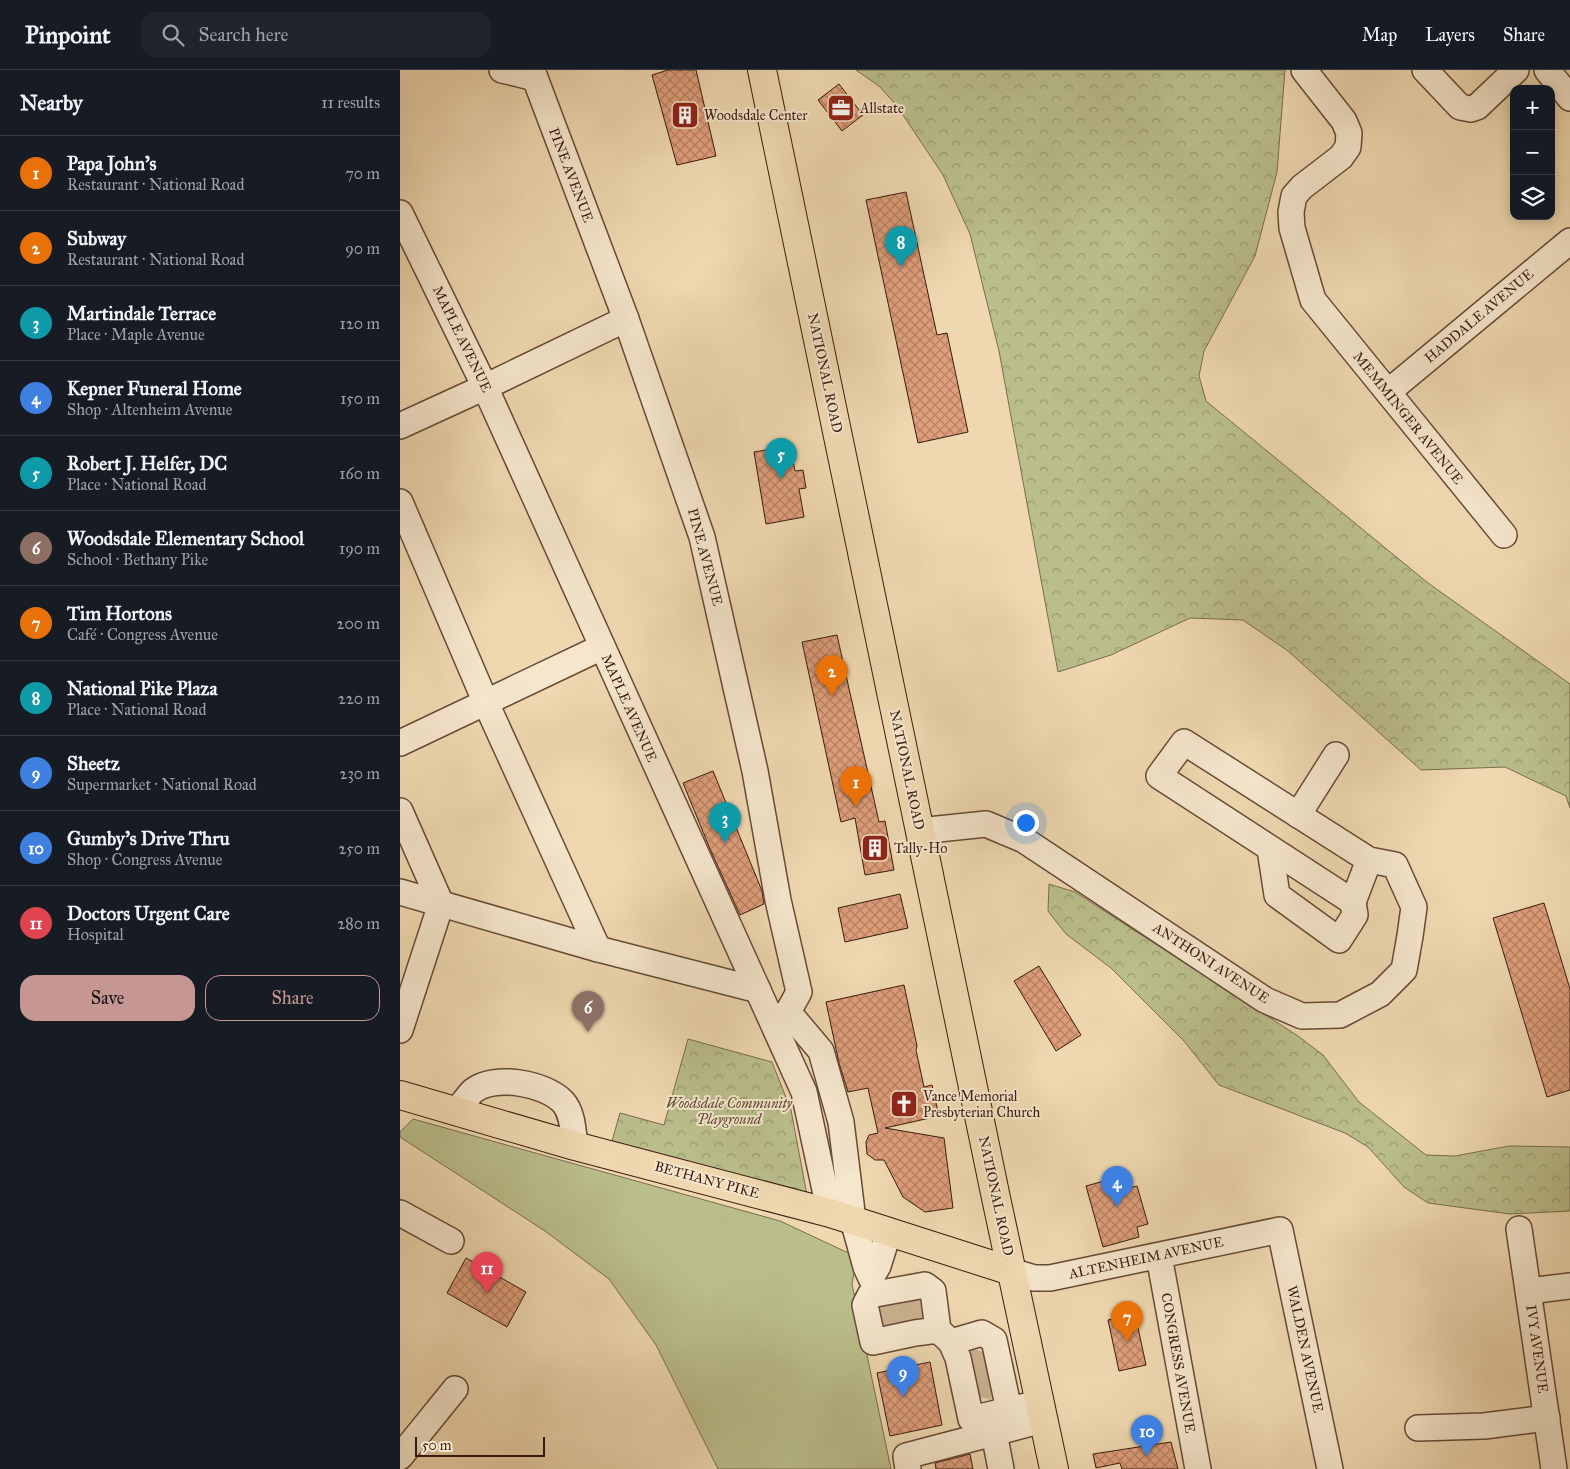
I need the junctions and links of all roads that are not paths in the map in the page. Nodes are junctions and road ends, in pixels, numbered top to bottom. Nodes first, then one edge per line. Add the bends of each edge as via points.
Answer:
1 (502, 70) edge
2 (762, 70) edge
3 (1304, 70) edge
4 (1425, 70) edge
5 (1516, 70) edge
6 (1547, 70) edge
7 (533, 74) edge
8 (1570, 98) edge
9 (400, 213) edge
10 (1570, 241) edge
11 (626, 318) junction
12 (485, 387) junction
13 (1388, 392) junction
14 (400, 426) edge
15 (400, 502) edge
16 (1504, 535) dead end
17 (602, 647) junction
18 (486, 704) junction
19 (400, 743) edge
20 (1336, 755) dead end
21 (400, 811) edge
22 (1298, 815) junction
23 (920, 831) junction
24 (1270, 849) junction
25 (1369, 860) junction
26 (400, 892) edge
27 (1353, 902) junction
28 (441, 904) junction
29 (598, 949) junction
30 (758, 990) junction
31 (780, 1017) junction
32 (400, 1030) edge
33 (403, 1100) edge
34 (456, 1112) junction
35 (575, 1146) junction
36 (400, 1213) edge
37 (841, 1216) junction
38 (1519, 1229) dead end
39 (1280, 1230) joint
40 (889, 1232) junction
41 (451, 1241) dead end
42 (1158, 1256) junction
43 (1012, 1271) junction
44 (1570, 1286) edge
45 (888, 1292) junction
46 (1529, 1292) junction
47 (936, 1347) junction
48 (1002, 1386) junction
49 (455, 1389) dead end
50 (1042, 1411) junction
51 (1547, 1418) junction
52 (1418, 1428) dead end
53 (994, 1433) junction
54 (400, 1457) edge
55 (908, 1469) edge
56 (1001, 1469) edge
57 (1054, 1469) edge
58 (1198, 1469) edge
59 (1330, 1469) edge
60 (1554, 1469) edge

1 - 7 street
2 - 23 main road, NATIONAL ROAD
3 - 13 street, MEMMINGER AVENUE via 1344,121 1349,133 1348,147 1341,157 1294,196 1292,228 1313,300
4 - 5 street via 1460,107 1471,109
6 - 8 street
7 - 11 street, PINE AVENUE
9 - 12 street, MAPLE AVENUE
10 - 13 street, HADDALE AVENUE
11 - 12 street
11 - 31 street, PINE AVENUE via 702,537 755,771 778,900 799,992
12 - 14 street
12 - 17 street, MAPLE AVENUE
13 - 16 street, MEMMINGER AVENUE
15 - 18 street
17 - 18 street
17 - 30 street, MAPLE AVENUE
18 - 19 street
18 - 29 street
20 - 22 street
21 - 28 street
22 - 24 street via 1184,742 1159,776
22 - 25 street
23 - 25 street, ANTHONI AVENUE via 986,824 1024,840 1265,1000 1302,1016 1340,1015 1380,994 1404,970 1414,907 1394,865
23 - 43 main road, NATIONAL ROAD
24 - 27 street
24 - 27 street via 1277,895 1340,940 1355,916
25 - 27 street
26 - 28 street
28 - 29 street
28 - 32 street
29 - 30 street
30 - 31 street, MAPLE AVENUE
31 - 37 street, MAPLE AVENUE
33 - 34 main road, BETHANY PIKE
34 - 35 main road, BETHANY PIKE
34 - 35 street via 473,1091 491,1082 512,1081 547,1091 563,1102 571,1117
35 - 37 main road, BETHANY PIKE
36 - 41 street
37 - 40 main road, BETHANY PIKE
37 - 45 street, MAPLE AVENUE via 866,1267
38 - 46 street, IVY AVENUE
39 - 42 street, ALTENHEIM AVENUE
39 - 59 street, WALDEN AVENUE
40 - 43 main road, BETHANY PIKE
40 - 45 street via 878,1266
42 - 43 street, ALTENHEIM AVENUE via 1050,1278 1034,1278
42 - 58 street, CONGRESS AVENUE
43 - 50 main road, NATIONAL ROAD
44 - 46 street
45 - 47 street via 925,1285 933,1291
45 - 47 street via 865,1306 873,1342
46 - 51 street, IVY AVENUE
47 - 48 street via 982,1333 994,1340
47 - 48 street via 970,1419
48 - 50 street
49 - 54 street
50 - 53 street
50 - 57 main road, NATIONAL ROAD
51 - 52 street via 1484,1426
51 - 60 street, IVY AVENUE
53 - 55 street via 906,1456
53 - 56 street

